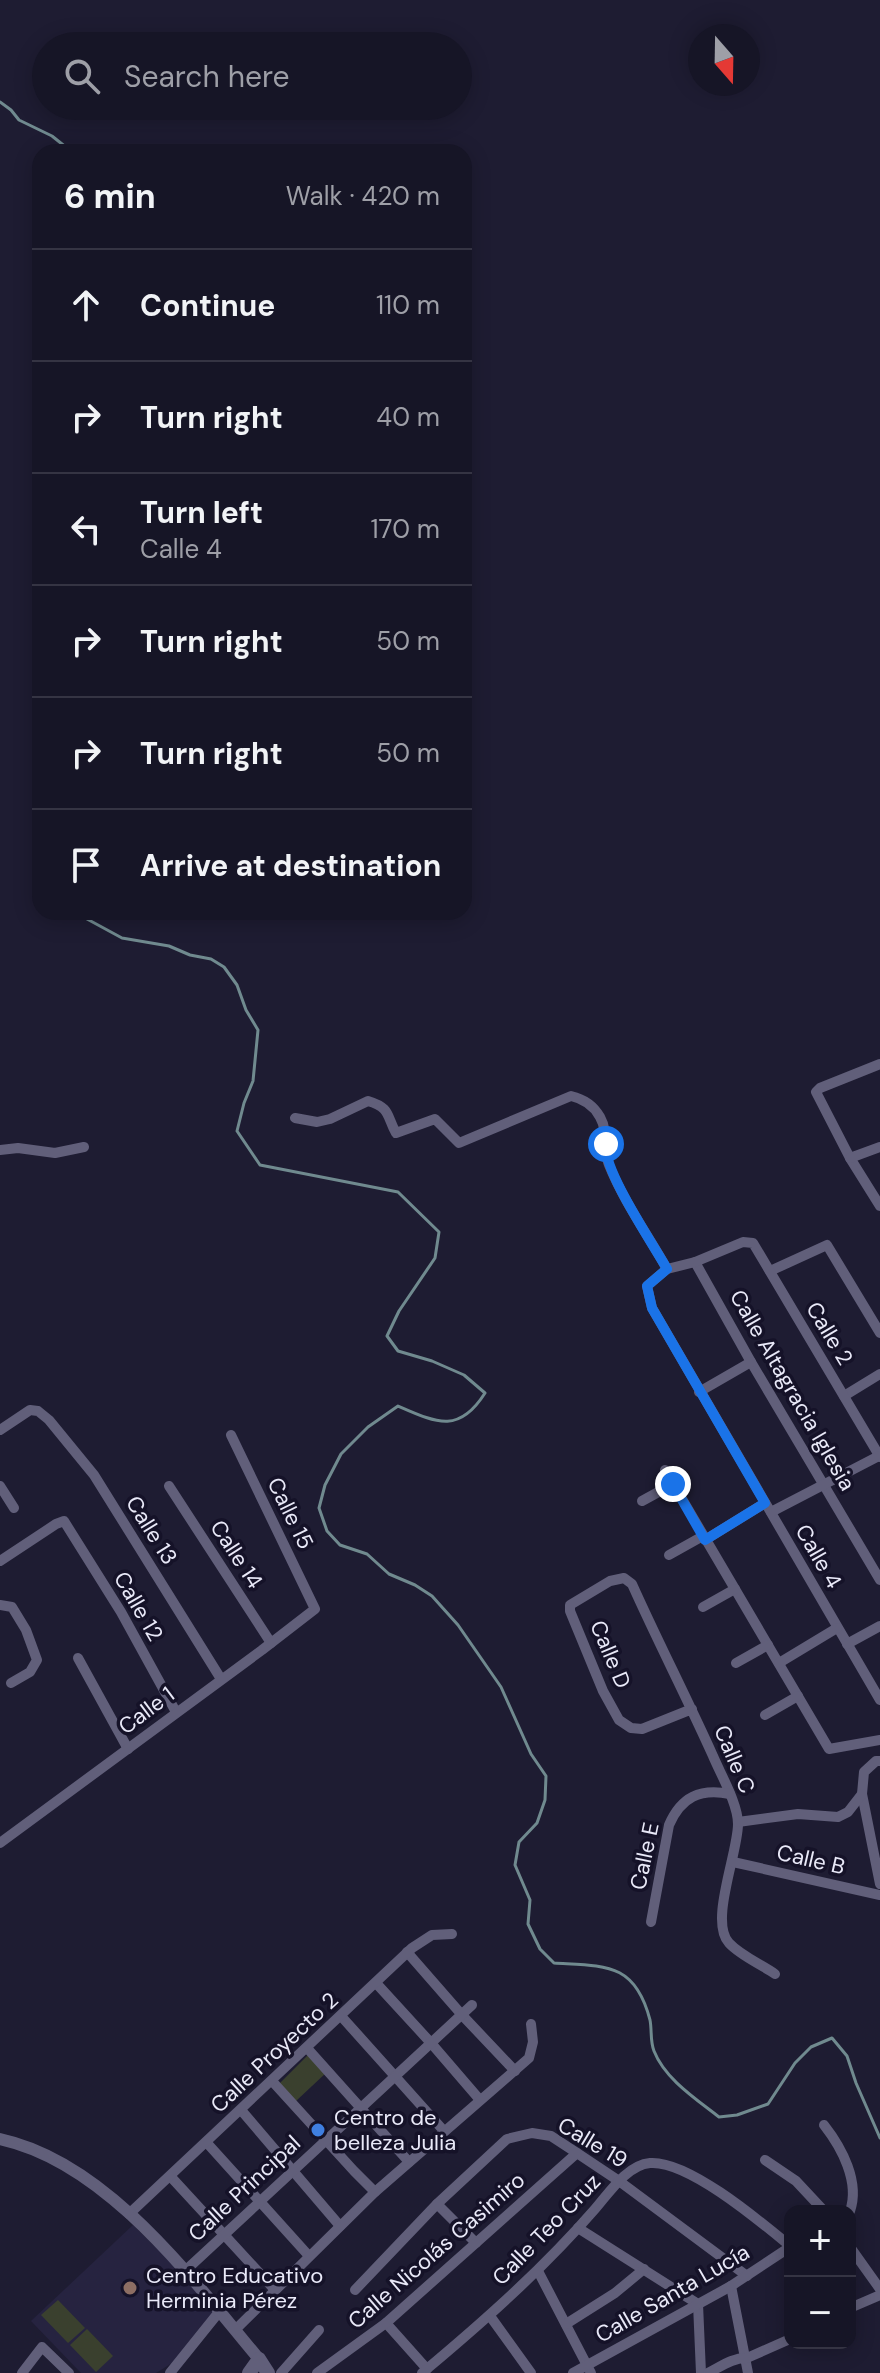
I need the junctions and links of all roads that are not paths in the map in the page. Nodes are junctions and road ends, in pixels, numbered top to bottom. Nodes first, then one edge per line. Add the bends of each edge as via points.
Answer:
1 (880, 1064) edge
2 (295, 1118) dead end
3 (84, 1147) dead end
4 (880, 1147) edge
5 (0, 1150) edge
6 (850, 1158) junction
7 (880, 1206) edge
8 (695, 1262) junction
9 (667, 1269) junction
10 (770, 1271) junction
11 (880, 1333) edge
12 (751, 1362) junction
13 (880, 1374) edge
14 (699, 1392) junction
15 (844, 1396) junction
16 (0, 1430) edge
17 (231, 1435) dead end
18 (880, 1456) edge
19 (665, 1470) dead end
20 (673, 1484) junction
21 (824, 1485) junction
22 (0, 1486) edge
23 (169, 1486) dead end
24 (642, 1501) dead end
25 (768, 1507) junction
26 (14, 1508) dead end
27 (704, 1538) junction
28 (669, 1555) dead end
29 (0, 1561) edge
30 (880, 1580) edge
31 (735, 1589) junction
32 (637, 1594) joint
33 (0, 1605) edge
34 (703, 1607) dead end
35 (315, 1609) joint
36 (880, 1626) edge
37 (837, 1628) junction
38 (271, 1643) junction
39 (847, 1644) junction
40 (768, 1645) junction
41 (78, 1658) dead end
42 (736, 1663) dead end
43 (779, 1663) junction
44 (221, 1679) junction
45 (11, 1683) dead end
46 (798, 1696) junction
47 (880, 1700) edge
48 (692, 1709) junction
49 (176, 1712) junction
50 (765, 1715) dead end
51 (880, 1740) edge
52 (128, 1749) junction
53 (880, 1761) edge
54 (730, 1794) junction
55 (862, 1794) junction
56 (738, 1822) junction
57 (2, 1838) edge
58 (733, 1862) junction
59 (880, 1884) edge
60 (880, 1895) edge
61 (651, 1922) dead end
62 (452, 1934) dead end
63 (407, 1952) junction
64 (775, 1974) dead end
65 (376, 1983) junction
66 (472, 2005) dead end
67 (462, 2015) junction
68 (341, 2016) junction
69 (531, 2024) dead end
70 (431, 2043) junction
71 (307, 2048) junction
72 (515, 2071) junction
73 (396, 2075) junction
74 (272, 2081) junction
75 (480, 2100) junction
76 (361, 2108) junction
77 (241, 2110) junction
78 (824, 2125) dead end
79 (444, 2131) junction
80 (0, 2139) edge
81 (326, 2140) junction
82 (207, 2143) junction
83 (577, 2153) junction
84 (765, 2160) dead end
85 (409, 2162) junction
86 (293, 2171) junction
87 (171, 2177) junction
88 (619, 2181) junction
89 (375, 2192) junction
90 (259, 2202) junction
91 (437, 2204) junction
92 (818, 2205) edge
93 (852, 2205) edge
94 (129, 2214) junction
95 (340, 2226) junction
96 (578, 2228) junction
97 (223, 2235) junction
98 (784, 2241) edge
99 (476, 2243) junction
100 (784, 2250) edge
101 (309, 2256) junction
102 (856, 2256) edge
103 (644, 2269) junction
104 (185, 2271) junction
105 (538, 2271) junction
106 (747, 2276) junction
107 (731, 2286) junction
108 (275, 2290) junction
109 (355, 2290) dead end
110 (880, 2292) edge
111 (698, 2304) junction
112 (856, 2305) edge
113 (219, 2312) junction
114 (490, 2316) junction
115 (386, 2323) junction
116 (566, 2324) junction
117 (235, 2330) junction
118 (319, 2330) dead end
119 (784, 2342) edge
120 (747, 2358) junction
121 (259, 2359) junction
122 (589, 2369) edge
123 (424, 2371) edge
124 (22, 2373) edge
125 (69, 2373) edge
126 (170, 2373) edge
127 (249, 2373) edge
128 (268, 2373) edge
129 (281, 2373) edge
130 (317, 2373) edge
131 (531, 2373) edge
132 (573, 2373) edge
133 (701, 2373) edge
134 (708, 2373) edge
135 (748, 2373) edge

1 - 6 street via 816,1092
2 - 9 street via 330,1119 368,1101 386,1110 396,1133 435,1119 459,1143 571,1096 582,1099 599,1115 606,1133 604,1153 615,1179
3 - 5 street via 55,1153
4 - 6 street
6 - 7 street
8 - 9 street
8 - 10 street, Calle 2 via 749,1241
8 - 12 street, Calle Altagracia Iglesia
9 - 14 street, Calle 4 via 647,1286 652,1308
10 - 11 street via 829,1247
10 - 15 street, Calle 2
12 - 14 street
12 - 21 street, Calle Altagracia Iglesia
13 - 15 street
14 - 25 street, Calle 4
15 - 18 street, Calle 2
16 - 44 street, Calle 13 via 25,1412 38,1411 49,1420 94,1475
17 - 35 street, Calle 15
18 - 21 street
19 - 20 street
20 - 24 street
20 - 27 street
21 - 25 street
21 - 30 street, Calle Altagracia Iglesia
22 - 26 street
23 - 38 street, Calle 14
25 - 27 street
25 - 37 street, Calle 4
27 - 28 street
27 - 31 street
29 - 49 street, Calle 12 via 64,1521
31 - 34 street
31 - 40 street
32 - 48 street, Calle C
32 - 48 street, Calle D via 624,1578 570,1605 603,1691 619,1720 631,1728 642,1729
33 - 45 street via 17,1614 37,1660 30,1672
35 - 38 street, Calle 1
36 - 39 street
37 - 39 street, Calle 4
37 - 43 street
38 - 44 street, Calle 1
39 - 47 street, Calle 4
40 - 42 street
40 - 43 street
41 - 52 street
43 - 46 street
44 - 49 street, Calle 1
46 - 50 street
46 - 51 street via 829,1749
48 - 54 street, Calle C
49 - 52 street, Calle 1
52 - 57 street, Calle 1
53 - 55 street via 864,1772
54 - 56 street, Calle C
54 - 61 street, Calle E via 699,1794 675,1812
55 - 56 street via 838,1817 798,1814
55 - 59 street
56 - 58 street, Calle C
58 - 60 street, Calle B
58 - 64 street, Calle C via 722,1914 725,1939
62 - 63 street, Calle Proyecto 2 via 432,1935
63 - 65 street, Calle Proyecto 2
63 - 67 street
65 - 68 street, Calle Proyecto 2
65 - 70 street
66 - 67 street, Calle Principal
67 - 70 street, Calle Principal
67 - 72 street
68 - 71 street, Calle Proyecto 2
68 - 73 street
69 - 72 street via 529,2058
70 - 73 street, Calle Principal
70 - 75 street
71 - 74 street, Calle Proyecto 2
71 - 76 street
72 - 75 street
73 - 76 street, Calle Principal
73 - 79 street
74 - 77 street, Calle Proyecto 2
74 - 81 street
75 - 79 street
76 - 81 street, Calle Principal
76 - 85 street
77 - 82 street, Calle Proyecto 2
77 - 86 street
78 - 93 street via 848,2166
79 - 85 street
80 - 94 street via 54,2157 93,2181
81 - 86 street, Calle Principal
81 - 89 street
82 - 87 street, Calle Proyecto 2
82 - 90 street
83 - 88 street, Calle 19
83 - 91 street, Calle 19 via 551,2136 532,2133 507,2139
83 - 99 street, Calle Nicolás Casimiro
84 - 92 street
85 - 89 street
86 - 90 street, Calle Principal
86 - 95 street
87 - 94 street, Calle Proyecto 2
87 - 97 street
88 - 96 street, Calle Teo Cruz
88 - 98 street, Calle Teo Cruz via 642,2164 673,2165 750,2212
88 - 106 street, Calle 19
89 - 95 street
90 - 97 street, Calle Principal
90 - 101 street
91 - 99 street
91 - 109 street, Calle 19
94 - 104 street
95 - 101 street
96 - 103 street
96 - 105 street, Calle Teo Cruz
97 - 104 street, Calle Principal
97 - 108 street
99 - 115 street, Calle Nicolás Casimiro
100 - 106 street, Calle Santa Lucía
101 - 108 street
102 - 110 street
103 - 111 street
103 - 116 street
104 - 113 street
105 - 114 street, Calle Teo Cruz
105 - 116 street
106 - 107 street, Calle Santa Lucía
107 - 111 street, Calle Santa Lucía
107 - 120 street
108 - 117 street
110 - 112 street
111 - 122 street, Calle Santa Lucía
111 - 133 street
113 - 117 street
113 - 126 street
114 - 123 street, Calle Teo Cruz
114 - 131 street
115 - 123 street
115 - 130 street, Calle Nicolás Casimiro
116 - 122 street
117 - 121 street
118 - 129 street
119 - 120 street
120 - 134 street
120 - 135 street
121 - 127 main road
121 - 128 main road
122 - 132 street, Calle Santa Lucía
124 - 125 street via 42,2347

